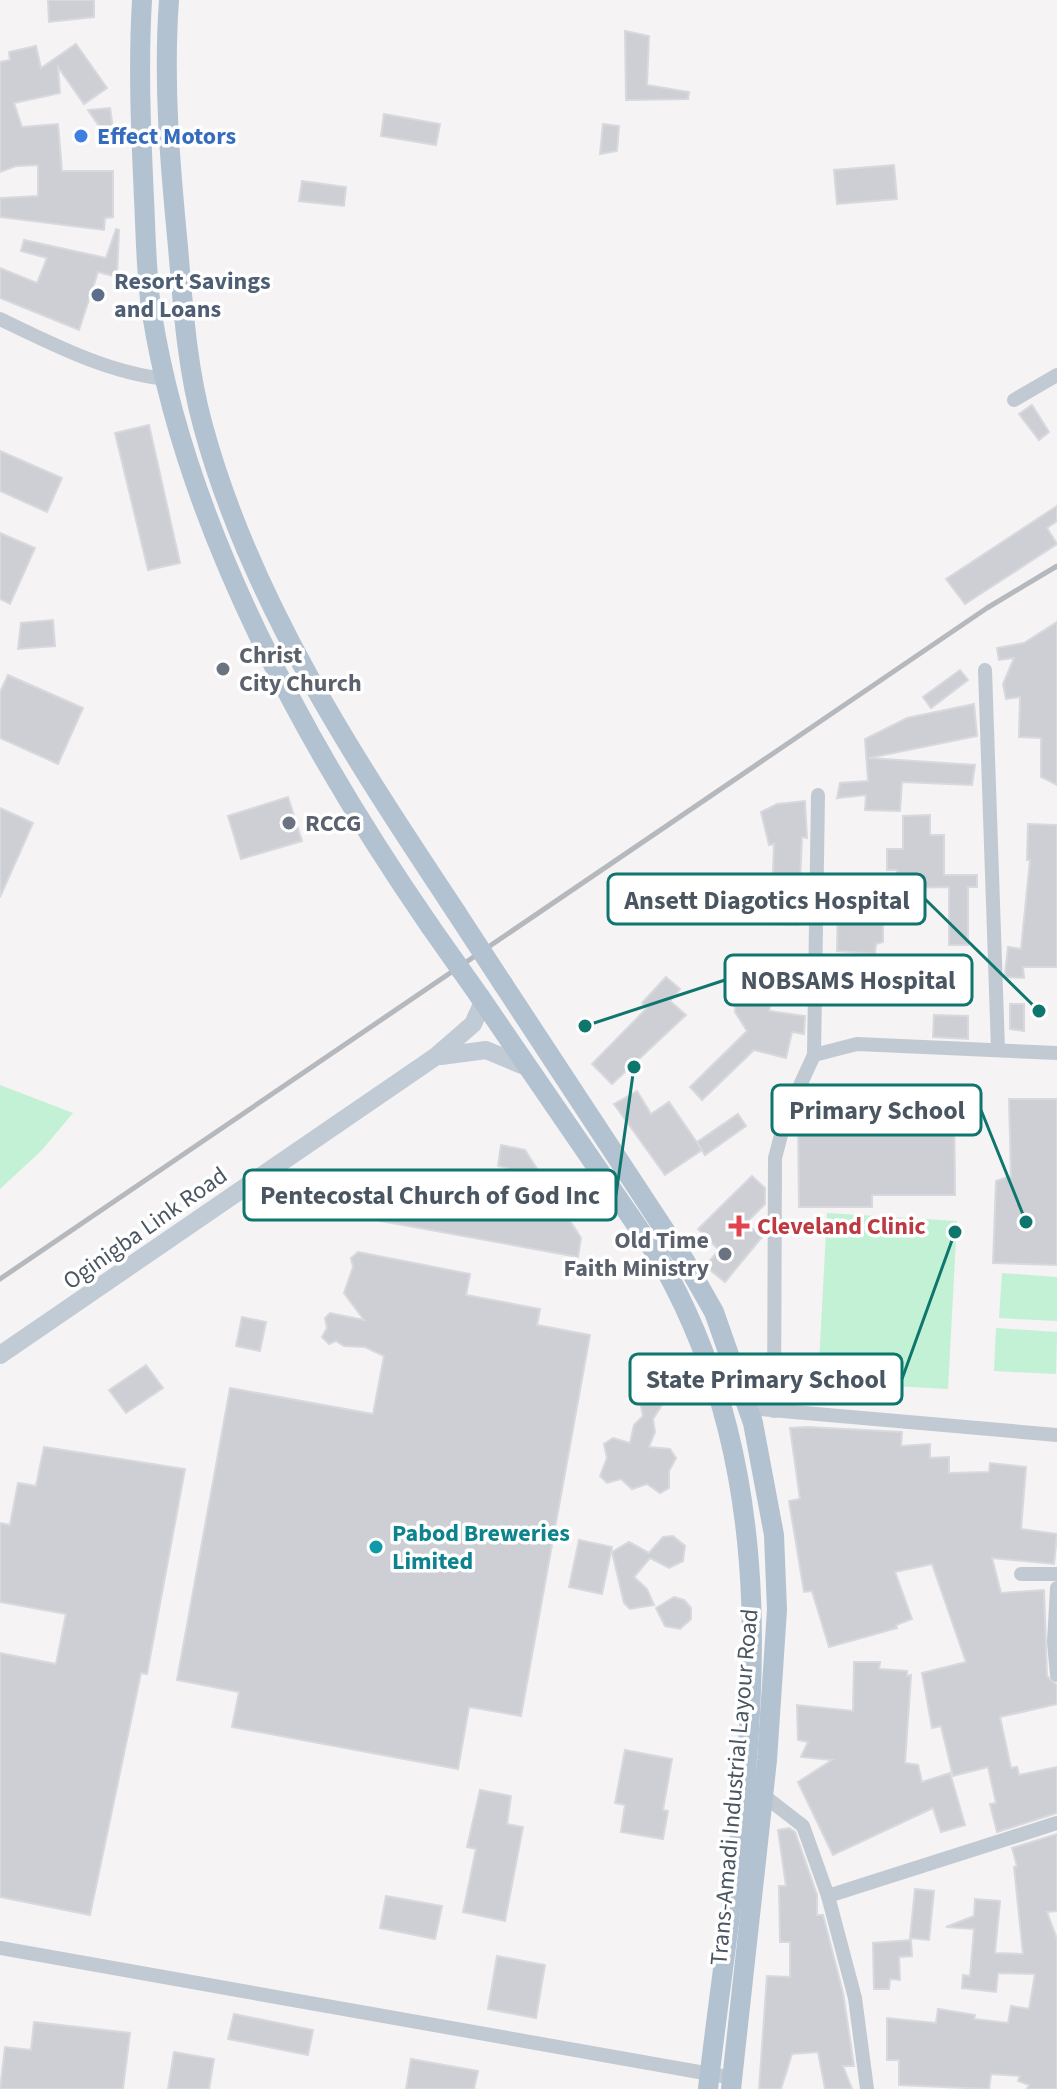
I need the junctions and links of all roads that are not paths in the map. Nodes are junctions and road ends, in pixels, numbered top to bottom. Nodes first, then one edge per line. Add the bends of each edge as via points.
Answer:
1 (142, 0) edge
2 (169, 0) edge
3 (0, 319) edge
4 (1057, 375) edge
5 (166, 379) junction
6 (1014, 400) dead end
7 (985, 670) dead end
8 (818, 795) dead end
9 (482, 1000) junction
10 (998, 1049) junction
11 (1057, 1053) edge
12 (814, 1055) junction
13 (435, 1057) junction
14 (529, 1068) junction
15 (0, 1355) edge
16 (748, 1408) junction
17 (774, 1411) junction
18 (1057, 1435) edge
19 (1021, 1574) dead end
20 (1057, 1574) edge
21 (1057, 1588) edge
22 (1057, 1675) edge
23 (763, 1795) junction
24 (1057, 1823) edge
25 (828, 1896) junction
26 (0, 1948) edge
27 (709, 2082) edge
28 (732, 2084) edge
29 (867, 2089) edge

1 - 5 main road, Trans-Amadi Industrial Layour Road via 137,68 145,222 152,313
2 - 16 main road, Trans-Amadi Industrial Layour Road, bridge via 164,66 190,365 203,426 245,543 355,757 685,1261 714,1312
3 - 5 street via 106,365
4 - 6 street
5 - 9 main road, Trans-Amadi Industrial Layour Road, bridge via 189,466 238,590 368,832
7 - 10 street
8 - 12 street
9 - 13 street, Oginigba Link Road via 473,1024
9 - 14 main road, Trans-Amadi Industrial Layour Road
10 - 11 street
10 - 12 street via 857,1044
12 - 17 street via 786,1116 775,1158
13 - 14 street via 486,1050
13 - 15 street, Oginigba Link Road
14 - 27 main road, Trans-Amadi Industrial Layour Road via 682,1300 717,1384 743,1500 754,1659
16 - 17 street
16 - 23 main road, Trans-Amadi Industrial Layour Road via 774,1535 774,1671
17 - 18 street
19 - 20 street
21 - 22 street
23 - 25 street via 803,1826
23 - 28 main road, Trans-Amadi Industrial Layour Road
24 - 25 street
25 - 29 street via 850,1970
26 - 27 street
27 - 28 street

